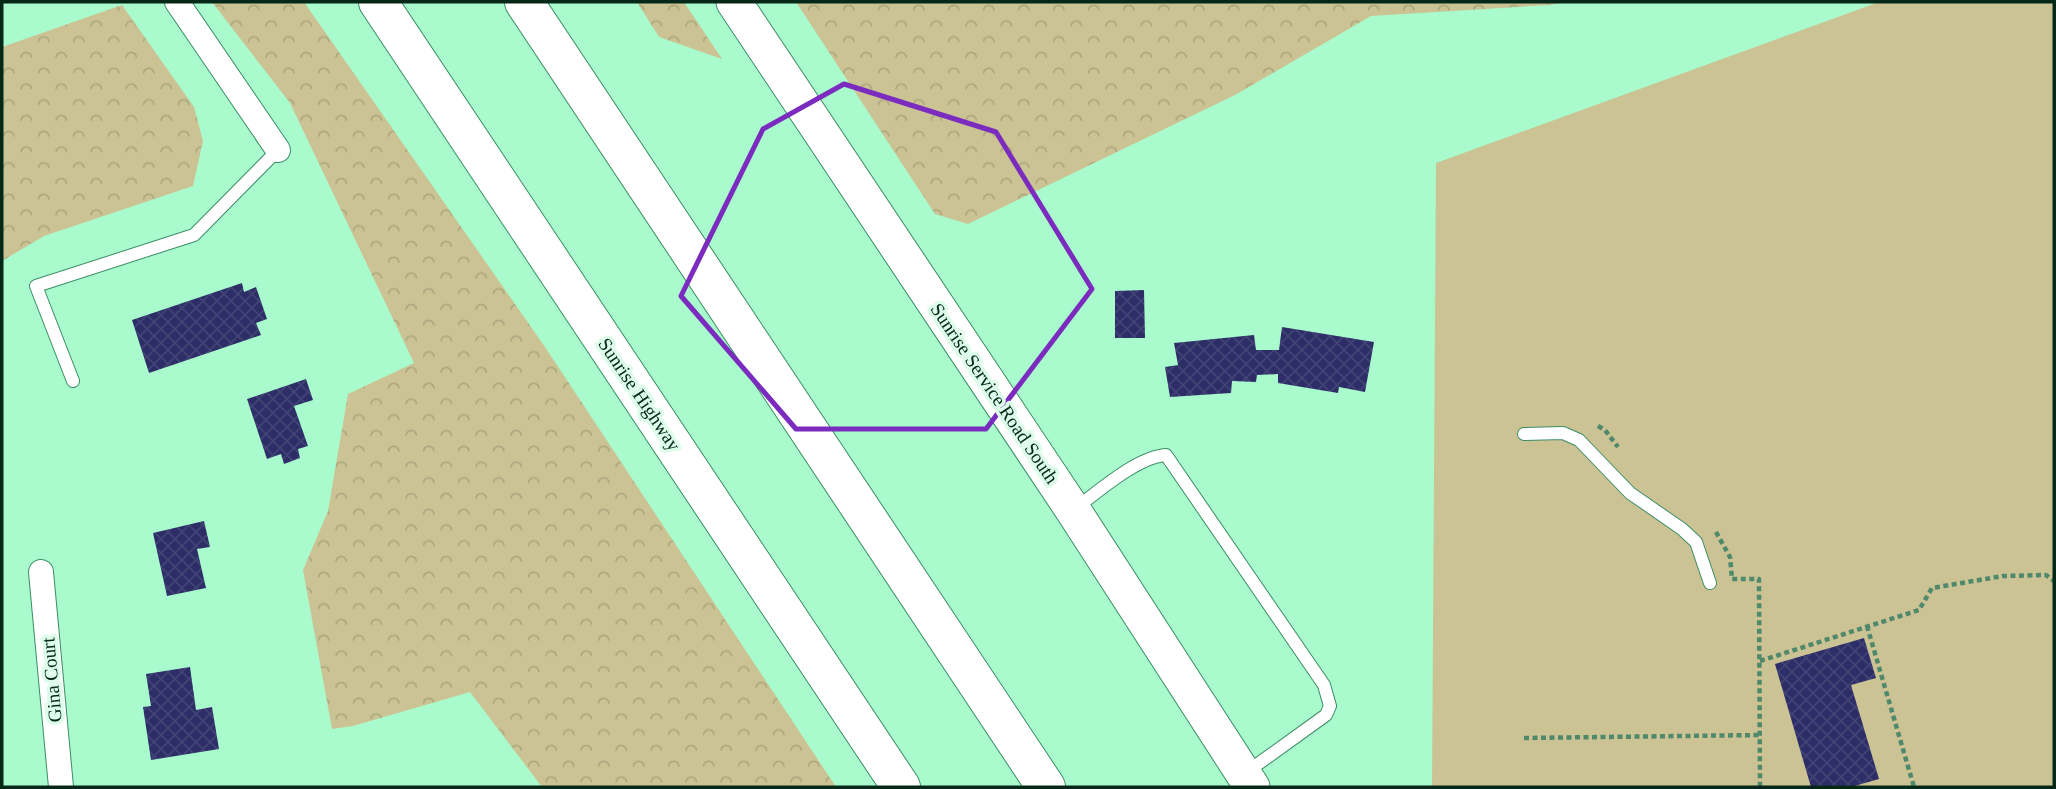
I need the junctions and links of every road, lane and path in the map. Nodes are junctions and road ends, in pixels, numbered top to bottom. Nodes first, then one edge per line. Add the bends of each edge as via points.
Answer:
1 (177, 2) edge
2 (379, 2) edge
3 (524, 2) edge
4 (734, 2) edge
5 (278, 150) joint
6 (73, 381) dead end
7 (1524, 434) dead end
8 (1073, 510) junction
9 (41, 572) dead end
10 (2054, 581) edge
11 (1710, 583) dead end
12 (1867, 626) junction
13 (1760, 661) dead end
14 (1760, 734) dead end
15 (1524, 738) dead end
16 (1248, 781) edge
17 (61, 787) edge
18 (901, 787) edge
19 (1046, 787) edge
20 (1914, 787) edge

1 - 5 street
2 - 18 highway, Sunrise Highway
3 - 19 highway
4 - 8 main road, Sunrise Service Road South
5 - 6 lane via 194,235 36,286
7 - 11 lane via 1563,433 1578,440 1630,493 1696,542
8 - 16 main road, Sunrise Service Road South
8 - 16 lane via 1148,459 1166,455 1324,685 1330,706 1326,715
9 - 17 street, Gina Court
10 - 12 path via 2046,575 2003,576 1932,588 1919,610
12 - 13 path
12 - 20 path
14 - 15 path

